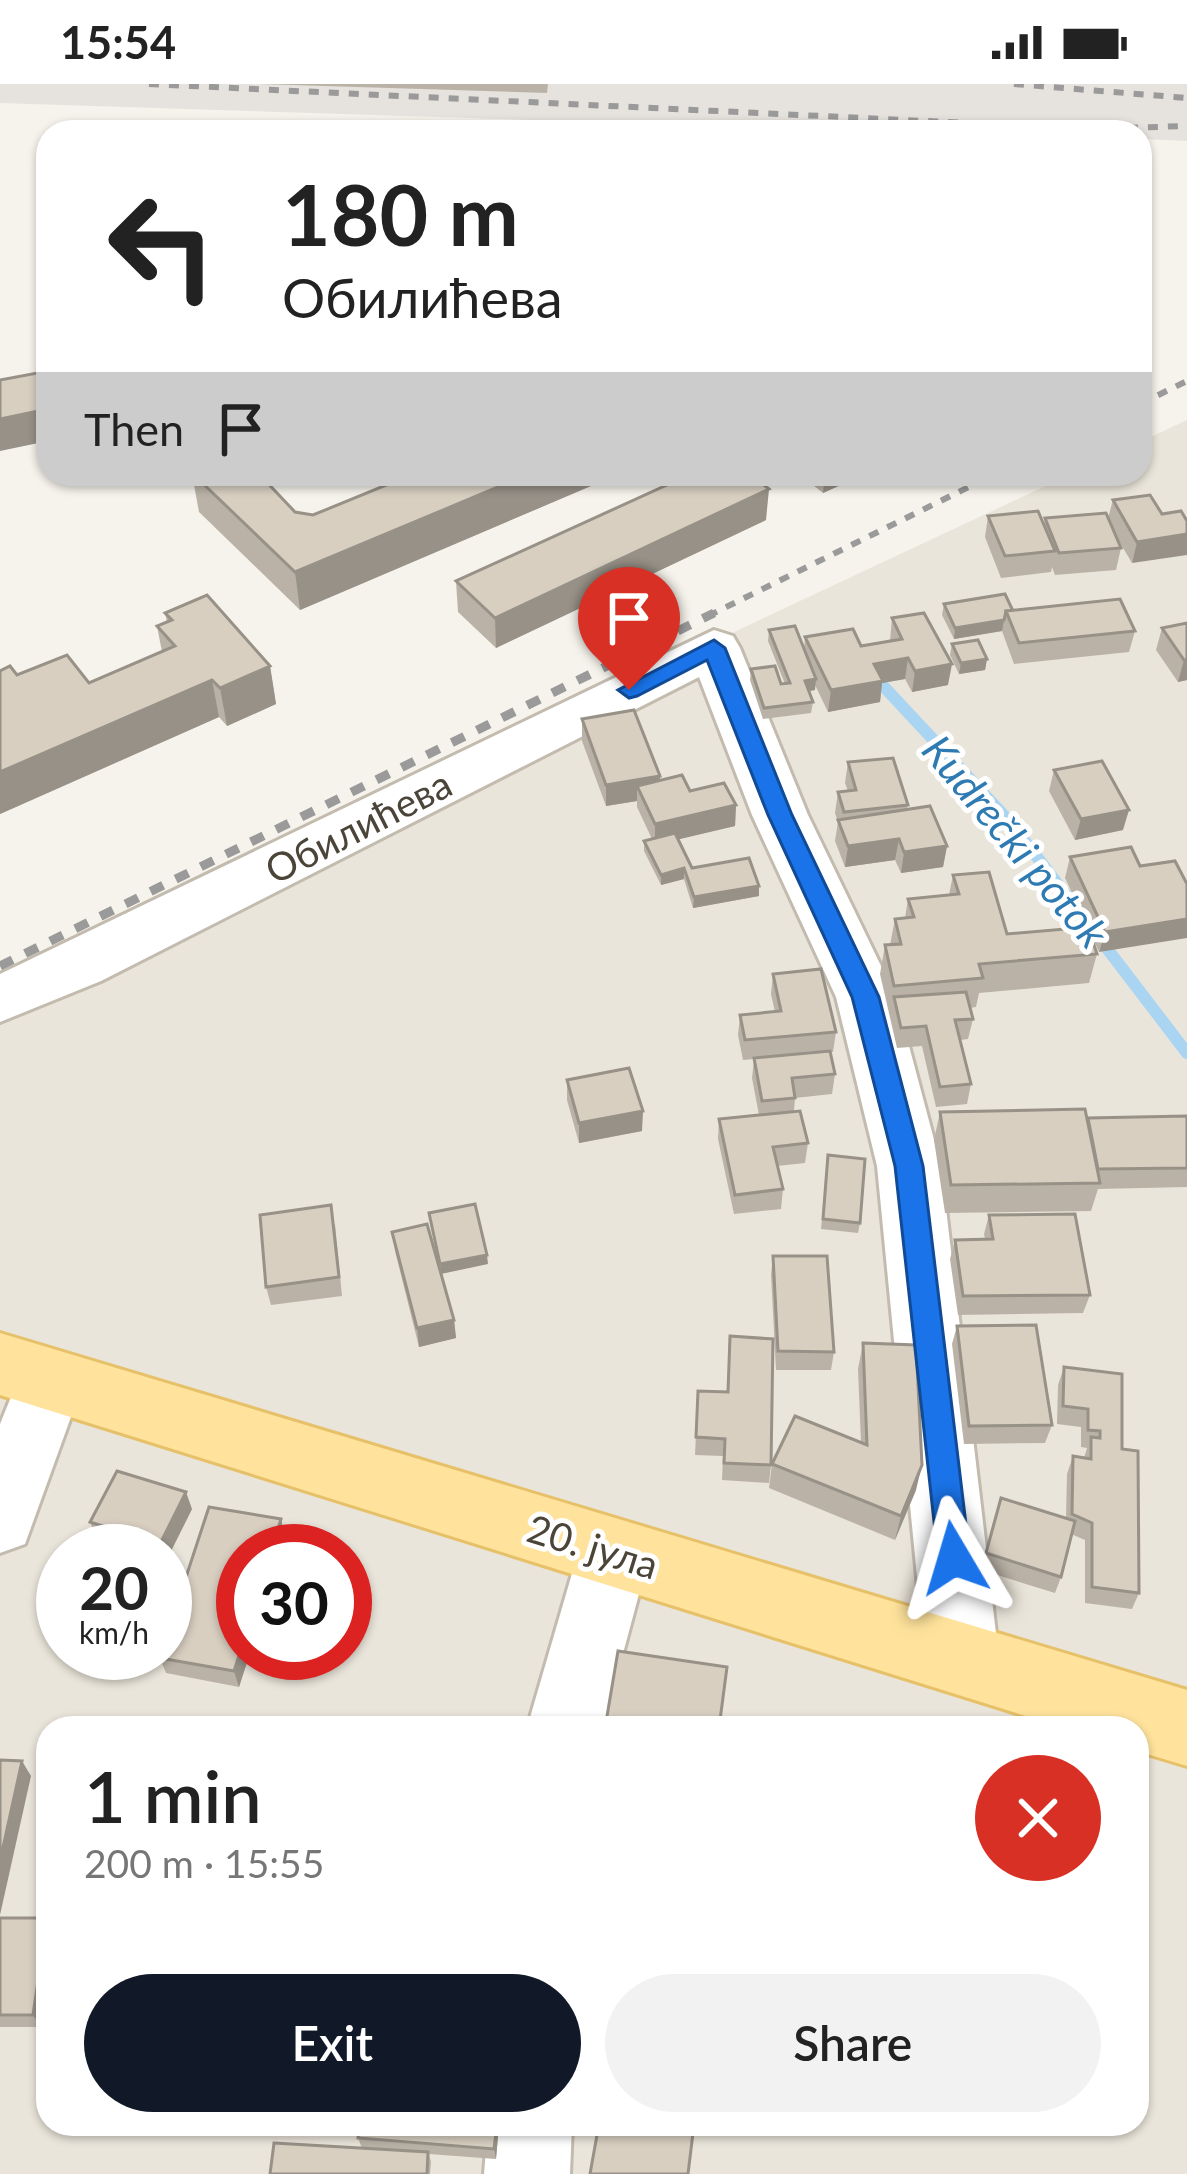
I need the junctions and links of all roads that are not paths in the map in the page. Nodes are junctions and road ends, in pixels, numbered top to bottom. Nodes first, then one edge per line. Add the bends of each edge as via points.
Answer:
1 (0, 999) edge
2 (25, 1373) edge
3 (0, 1522) edge
4 (614, 1553) junction
5 (962, 1659) junction
6 (568, 1716) edge
7 (1148, 1716) edge
8 (1149, 1716) edge
9 (1187, 1728) edge
10 (529, 2136) edge
11 (527, 2174) edge

1 - 5 street, Обилићева via 714,648 780,815 866,997 909,1166
2 - 3 street
2 - 4 main road, 20. јула
4 - 5 main road, 20. јула
4 - 6 street
5 - 7 main road, 20. јула
8 - 9 main road, 20. јула
10 - 11 street

